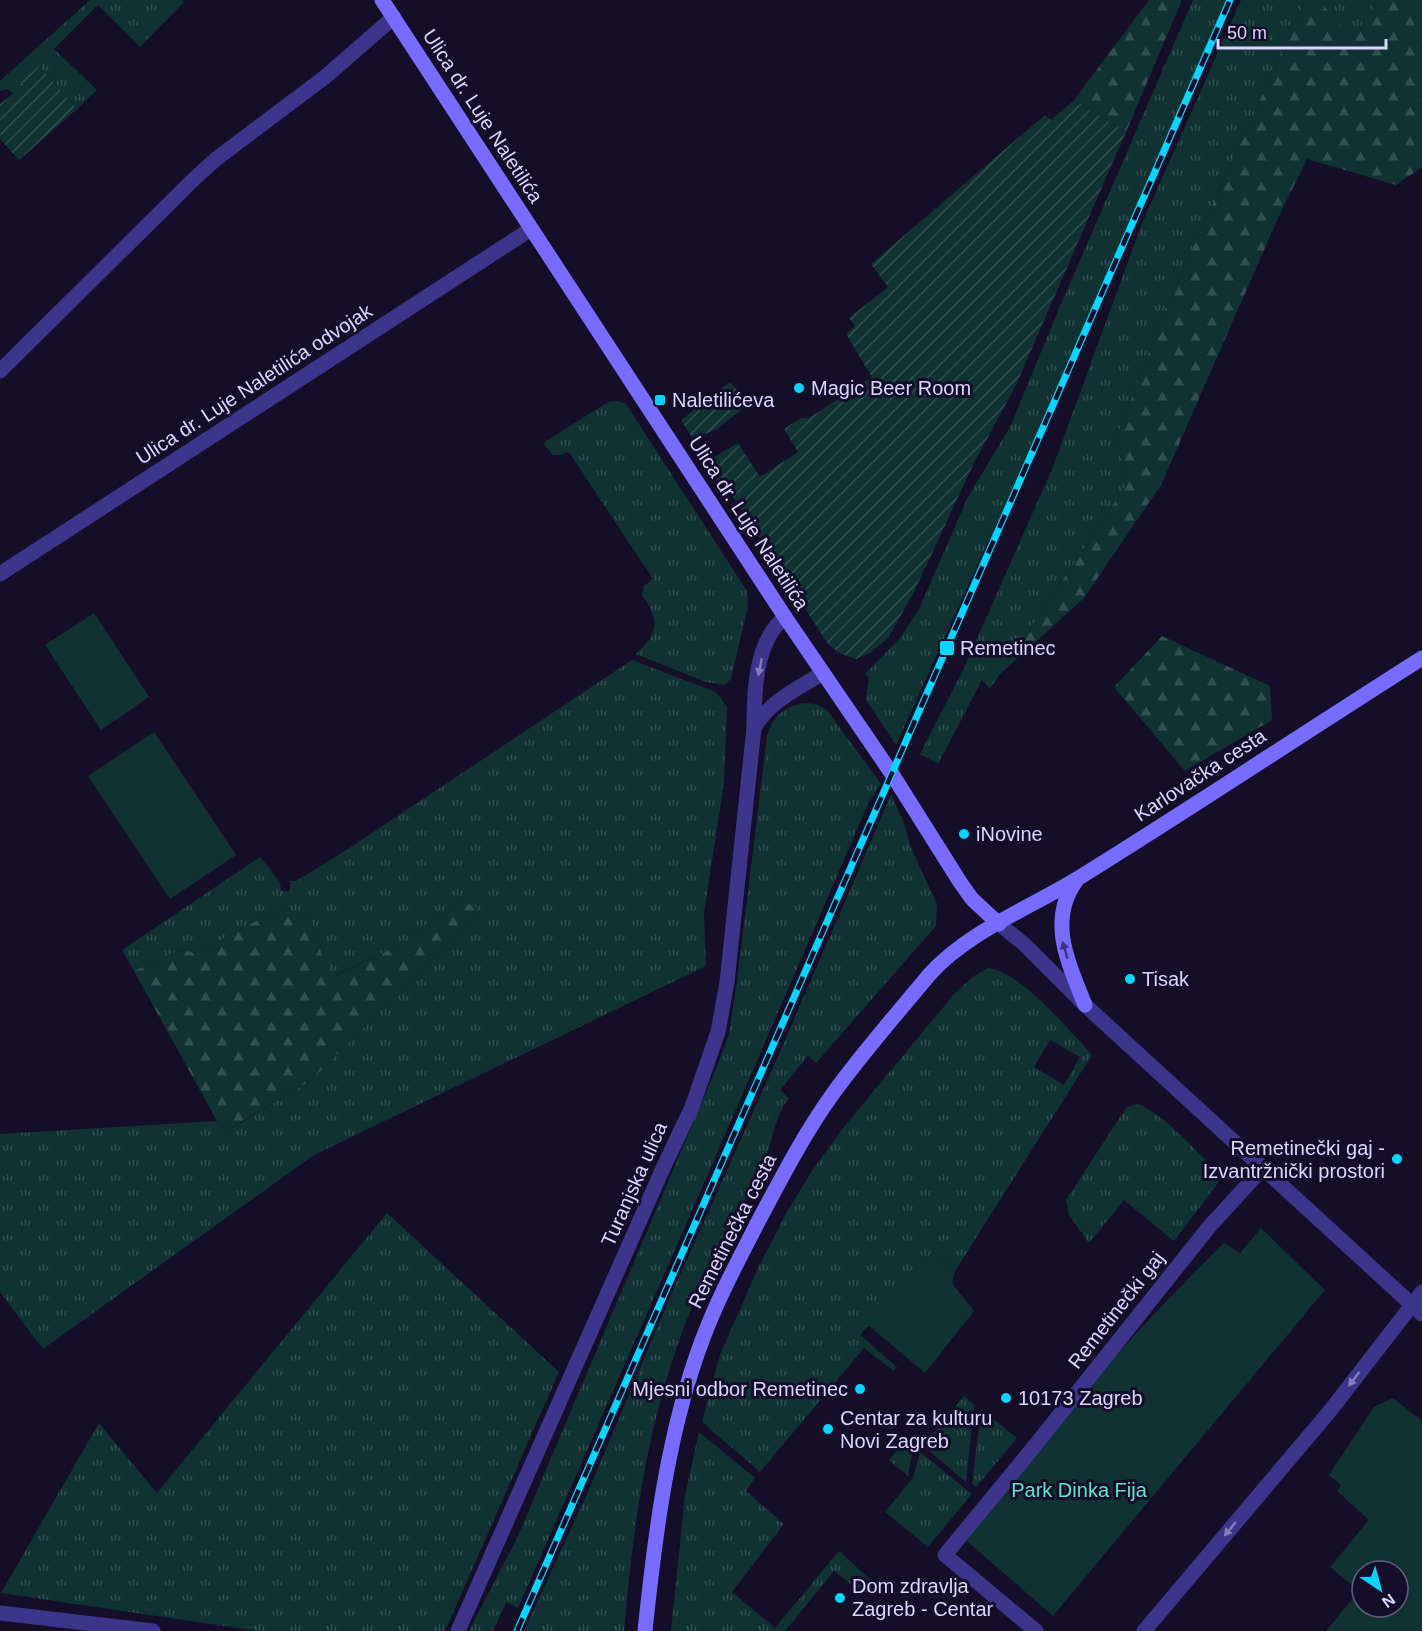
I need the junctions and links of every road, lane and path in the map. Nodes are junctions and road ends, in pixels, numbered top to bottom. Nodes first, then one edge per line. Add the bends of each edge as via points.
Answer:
1 (382, 0) edge
2 (394, 17) junction
3 (531, 229) junction
4 (0, 371) edge
5 (0, 574) edge
6 (786, 617) junction
7 (1422, 658) edge
8 (823, 673) junction
9 (754, 728) junction
10 (1078, 878) junction
11 (999, 924) junction
12 (1085, 1005) junction
13 (1262, 1169) junction
14 (1422, 1292) edge
15 (1417, 1310) edge
16 (0, 1613) edge
17 (153, 1631) edge
18 (458, 1631) edge
19 (645, 1631) edge
20 (1036, 1631) edge
21 (1144, 1631) edge

1 - 2 main road, Ulica dr. Luje Naletilića
2 - 3 main road, Ulica dr. Luje Naletilića
2 - 4 street via 325,77 216,159
3 - 5 street, Ulica dr. Luje Naletilića odvojak
3 - 6 main road, Ulica dr. Luje Naletilića
6 - 8 main road, Ulica dr. Luje Naletilića
6 -> 9 street, Turanjska ulica via 770,632 764,647 755,692
7 - 10 main road, Karlovačka cesta
8 - 9 street via 778,700
8 - 11 main road, Ulica dr. Luje Naletilića via 967,891
9 - 18 street, Turanjska ulica via 727,982 706,1069
10 - 11 main road, Karlovačka cesta
12 -> 10 main road via 1067,959 1060,926 1065,901
11 - 12 street
11 - 19 main road, Remetinečka cesta via 938,965 850,1071 789,1164 731,1274 702,1339 678,1420 657,1524
12 - 13 street
13 - 15 street
13 - 20 street, Remetinečki gaj via 1209,1227 945,1555
14 - 15 street
15 -> 21 street
16 - 17 street

